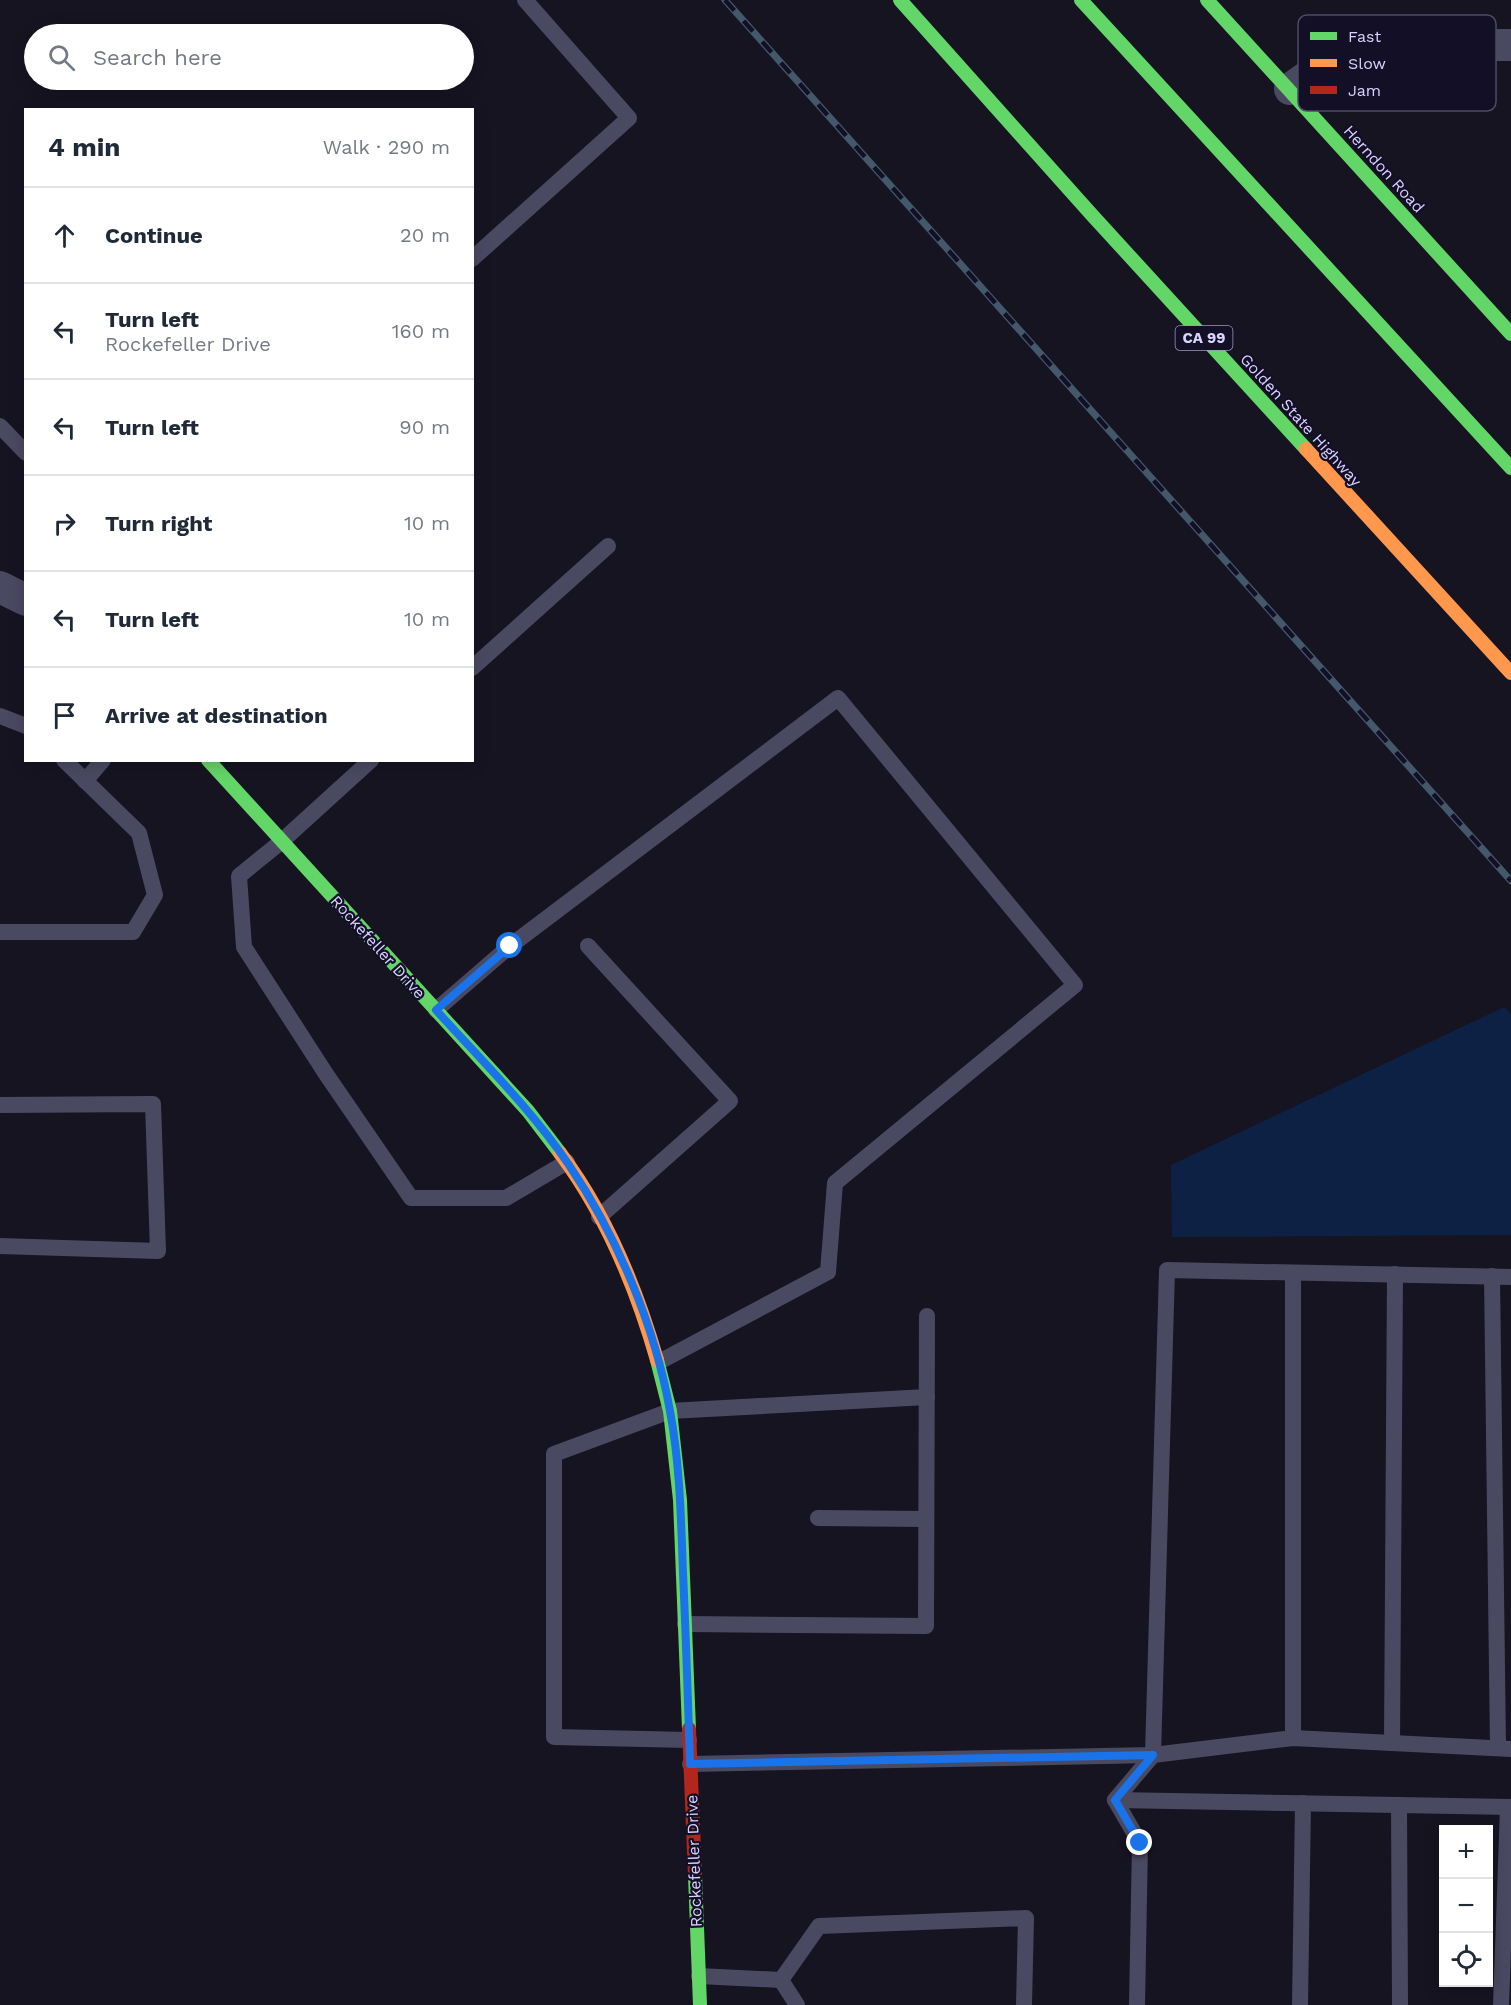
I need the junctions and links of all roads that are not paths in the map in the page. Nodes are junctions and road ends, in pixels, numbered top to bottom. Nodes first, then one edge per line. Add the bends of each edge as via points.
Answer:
1 (525, 0) edge
2 (900, 0) edge
3 (1081, 0) edge
4 (1207, 0) edge
5 (1496, 45) edge
6 (1511, 45) edge
7 (1298, 84) edge
8 (1290, 89) junction
9 (1298, 98) edge
10 (1310, 111) edge
11 (474, 257) edge
12 (1511, 334) edge
13 (0, 426) edge
14 (24, 451) edge
15 (1511, 468) edge
16 (608, 546) dead end
17 (0, 587) edge
18 (24, 599) edge
19 (474, 666) edge
20 (1511, 673) edge
21 (0, 716) edge
22 (24, 725) edge
23 (66, 762) edge
24 (101, 762) edge
25 (210, 762) edge
26 (369, 762) edge
27 (85, 781) junction
28 (282, 841) junction
29 (0, 932) edge
30 (588, 946) dead end
31 (436, 1010) junction
32 (0, 1105) edge
33 (567, 1162) junction
34 (599, 1217) junction
35 (0, 1246) edge
36 (1293, 1273) junction
37 (1395, 1274) junction
38 (1492, 1276) junction
39 (1511, 1276) edge
40 (927, 1316) dead end
41 (659, 1362) junction
42 (927, 1397) junction
43 (670, 1411) junction
44 (818, 1518) dead end
45 (926, 1519) junction
46 (685, 1624) junction
47 (1293, 1738) junction
48 (689, 1740) junction
49 (1392, 1743) junction
50 (1504, 1749) edge
51 (1153, 1755) junction
52 (690, 1764) junction
53 (1115, 1800) junction
54 (1303, 1803) junction
55 (1399, 1805) junction
56 (1509, 1807) edge
57 (699, 1976) junction
58 (781, 1980) junction
59 (700, 2005) edge
60 (797, 2005) edge
61 (1024, 2005) edge
62 (1137, 2005) edge
63 (1300, 2005) edge
64 (1401, 2005) edge
65 (1501, 2005) edge

1 - 11 lane via 629,118
2 - 20 main road, Golden State Highway / CA 99
3 - 15 main road
4 - 8 main road, Herndon Road
5 - 6 street
7 - 8 street
8 - 9 main road, Herndon Road
10 - 12 main road, Herndon Road
13 - 14 lane
16 - 19 lane
17 - 18 street
21 - 22 lane
23 - 27 lane
24 - 27 lane
25 - 28 main road, Rockefeller Drive
26 - 28 lane
27 - 29 lane via 139,833 155,896 133,932
28 - 31 main road, Rockefeller Drive
28 - 33 lane via 239,876 244,947 411,1198 506,1198
30 - 34 lane via 730,1101
31 - 33 main road, Rockefeller Drive via 528,1111
31 - 41 lane via 510,946 838,698 1075,985 835,1183 828,1272
32 - 35 lane via 153,1104 158,1251
33 - 34 main road, Rockefeller Drive
34 - 41 main road, Rockefeller Drive via 614,1242 644,1314
36 - 37 lane
36 - 47 lane
36 - 51 lane via 1167,1270
37 - 38 lane
37 - 49 lane
38 - 39 lane
38 - 50 lane
40 - 42 lane
41 - 43 main road, Rockefeller Drive
42 - 43 lane
42 - 45 lane
43 - 46 main road, Rockefeller Drive via 680,1500
43 - 48 lane via 554,1454 554,1737
44 - 45 lane
45 - 46 lane via 926,1626
46 - 48 main road, Rockefeller Drive
47 - 49 lane
47 - 51 lane
48 - 52 main road, Rockefeller Drive
49 - 50 lane
51 - 52 lane
51 - 53 lane
52 - 57 main road, Rockefeller Drive
53 - 54 lane
53 - 62 lane via 1140,1843
54 - 55 lane
54 - 63 lane
55 - 56 lane
55 - 64 lane
56 - 65 lane
57 - 58 lane
57 - 59 main road, Rockefeller Drive
58 - 60 lane
58 - 61 lane via 819,1926 1026,1918

